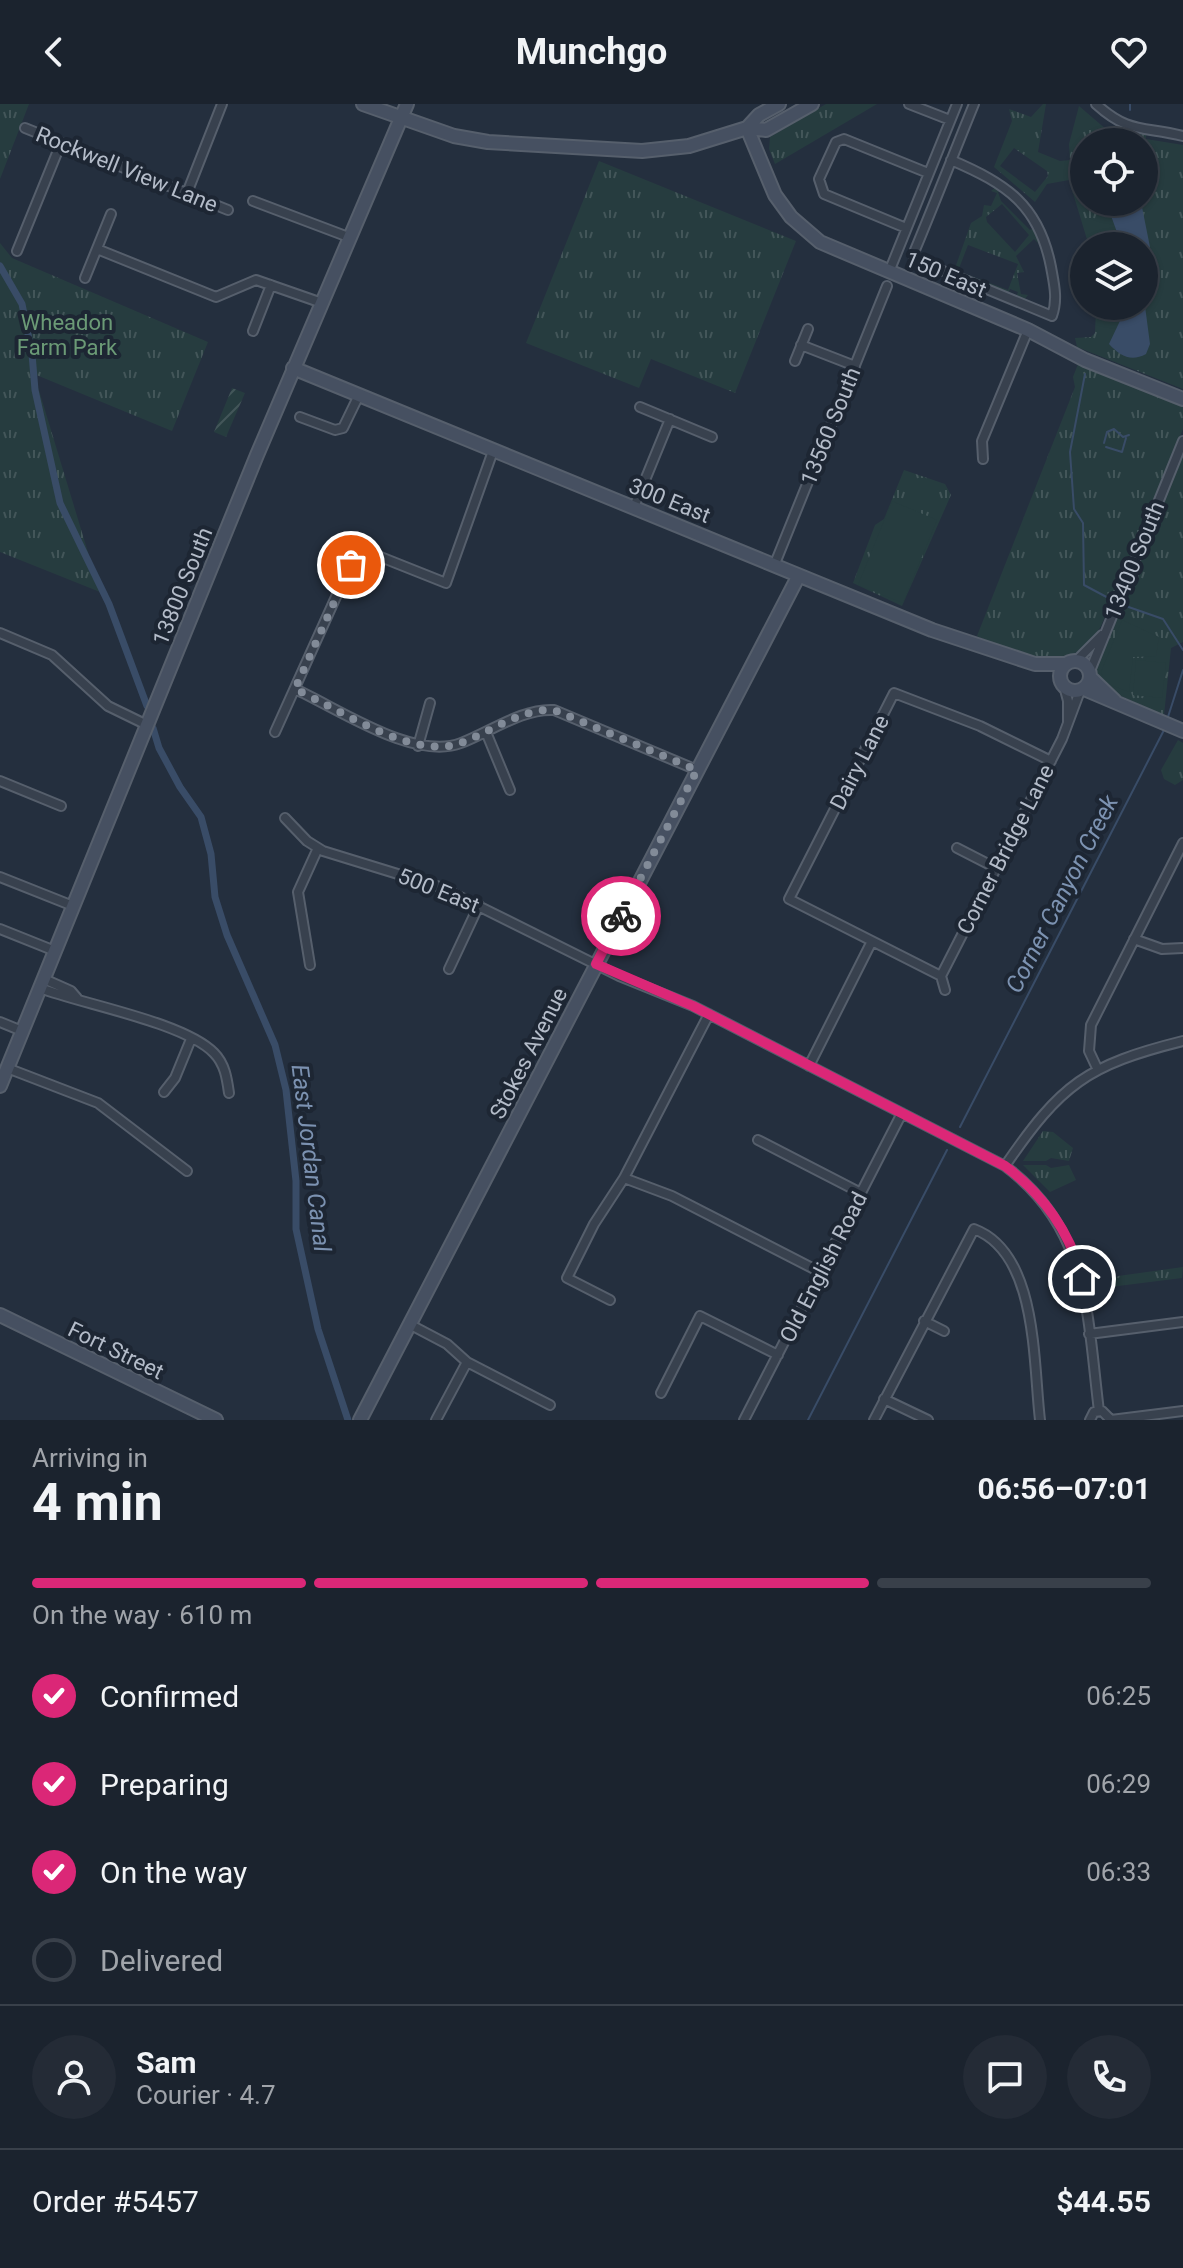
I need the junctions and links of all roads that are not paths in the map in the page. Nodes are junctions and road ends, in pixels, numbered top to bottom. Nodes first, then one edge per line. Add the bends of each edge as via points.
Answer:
1 (222, 104) edge
2 (363, 104) edge
3 (407, 104) edge
4 (779, 104) edge
5 (812, 104) edge
6 (909, 104) edge
7 (957, 104) edge
8 (974, 104) edge
9 (1096, 104) edge
10 (401, 118) junction
11 (950, 120) junction
12 (25, 128) dead end
13 (747, 128) junction
14 (1183, 136) edge
15 (61, 143) junction
16 (951, 160) junction
17 (928, 173) junction
18 (187, 193) junction
19 (253, 201) dead end
20 (228, 210) dead end
21 (111, 214) dead end
22 (906, 228) junction
23 (351, 238) junction
24 (97, 249) junction
25 (17, 251) dead end
26 (889, 272) junction
27 (85, 278) dead end
28 (271, 285) junction
29 (887, 286) dead end
30 (322, 303) junction
31 (808, 329) dead end
32 (1028, 330) junction
33 (253, 331) dead end
34 (801, 345) junction
35 (795, 361) dead end
36 (855, 366) junction
37 (293, 368) junction
38 (359, 395) junction
39 (1183, 399) edge
40 (640, 407) dead end
41 (300, 417) dead end
42 (670, 419) junction
43 (712, 437) dead end
44 (1183, 441) edge
45 (493, 451) junction
46 (983, 459) dead end
47 (634, 507) junction
48 (774, 566) junction
49 (798, 577) junction
50 (0, 633) edge
51 (1103, 635) junction
52 (1071, 662) junction
53 (1035, 664) junction
54 (1086, 682) junction
55 (1062, 683) junction
56 (295, 689) junction
57 (430, 703) dead end
58 (1068, 722) junction
59 (147, 725) junction
60 (1172, 726) edge
61 (275, 732) dead end
62 (486, 732) junction
63 (418, 746) junction
64 (1051, 761) junction
65 (697, 770) junction
66 (0, 781) edge
67 (510, 790) dead end
68 (61, 806) dead end
69 (285, 818) dead end
70 (1183, 843) edge
71 (318, 848) junction
72 (957, 848) dead end
73 (996, 868) junction
74 (0, 877) edge
75 (479, 905) junction
76 (73, 906) junction
77 (0, 929) edge
78 (1134, 939) junction
79 (872, 941) junction
80 (1183, 948) edge
81 (55, 951) junction
82 (596, 964) junction
83 (310, 965) dead end
84 (449, 969) dead end
85 (941, 976) junction
86 (42, 984) junction
87 (945, 990) dead end
88 (709, 1014) junction
89 (0, 1022) edge
90 (22, 1031) junction
91 (191, 1039) junction
92 (1183, 1041) edge
93 (809, 1066) junction
94 (7, 1068) junction
95 (1097, 1068) junction
96 (0, 1086) edge
97 (164, 1092) dead end
98 (229, 1093) dead end
99 (902, 1113) junction
100 (758, 1140) dead end
101 (1005, 1166) junction
102 (187, 1171) dead end
103 (624, 1178) junction
104 (861, 1193) junction
105 (820, 1272) junction
106 (610, 1300) dead end
107 (0, 1315) edge
108 (924, 1321) junction
109 (1183, 1322) edge
110 (409, 1324) junction
111 (944, 1331) dead end
112 (1089, 1334) junction
113 (778, 1355) junction
114 (467, 1362) junction
115 (661, 1393) dead end
116 (884, 1399) junction
117 (550, 1405) dead end
118 (1099, 1411) junction
119 (1183, 1411) edge
120 (216, 1420) edge
121 (360, 1420) edge
122 (436, 1420) edge
123 (744, 1420) edge
124 (874, 1420) edge
125 (928, 1420) edge
126 (1040, 1420) edge
127 (1090, 1420) edge
128 (1111, 1420) edge

1 - 18 street
2 - 10 main road
3 - 10 main road, 13800 South
4 - 13 main road
5 - 13 main road via 766,130
6 - 11 street
7 - 11 street
8 - 16 street
9 - 14 street via 1127,126
10 - 13 main road via 488,142 642,151 689,146
10 - 23 main road, 13800 South
11 - 17 street
12 - 15 street, Rockwell View Lane
13 - 26 main road, 150 East via 775,195 801,227 828,247
15 - 18 street, Rockwell View Lane
15 - 25 street
16 - 16 street via 914,259 1052,316 1056,296 1039,223 994,180
17 - 22 street
17 - 22 street via 844,139 836,142 819,179 824,194
18 - 20 street, Rockwell View Lane
19 - 23 street
21 - 24 street
22 - 26 street
23 - 30 main road, 13800 South
24 - 27 street
24 - 28 street via 216,297 256,280
26 - 32 main road, 150 East
28 - 30 street
28 - 33 street
29 - 36 street, 13560 South
30 - 37 main road, 13800 South
31 - 34 street
32 - 39 main road, 150 East via 1085,360
32 - 46 street via 982,441
34 - 35 street
34 - 36 street
36 - 48 street, 13560 South
37 - 38 main road, 300 East
37 - 59 main road, 13800 South
38 - 41 street via 343,428
38 - 45 main road, 300 East
40 - 42 street
42 - 43 street
42 - 47 street
44 - 51 street, 13400 South
45 - 47 main road, 300 East
45 - 56 street via 446,583 358,548
47 - 48 main road, 300 East
48 - 49 main road, 300 East
49 - 53 main road, 300 East
49 - 65 main road, Stokes Avenue
50 - 59 street via 52,655 108,706
51 - 52 street, 13400 South
51 - 54 street, 13400 South
52 - 53 main road, 300 East
52 - 54 main road
52 - 55 main road
53 - 55 main road, 300 East
54 - 55 main road, 300 East
54 - 58 street, Corner Bridge Lane
54 - 60 main road
55 - 58 street, Corner Bridge Lane
56 - 61 street
56 - 63 street
57 - 63 street
58 - 64 street, Corner Bridge Lane
59 - 76 main road, 13800 South
62 - 63 street via 444,747
62 - 65 street via 536,711 554,710
62 - 67 street
64 - 73 street, Corner Bridge Lane
64 - 79 street, Dairy Lane via 894,693 789,899
65 - 82 main road, Stokes Avenue
66 - 68 street
69 - 71 street, 500 East
70 - 78 street
71 - 75 street, 500 East via 413,876
71 - 83 street via 298,892
72 - 73 street
73 - 85 street, Corner Bridge Lane
74 - 76 street
75 - 82 street, 500 East
75 - 84 street
76 - 81 main road, 13800 South
77 - 81 street
78 - 80 street via 1156,948
78 - 95 street via 1091,1025 1089,1051
79 - 85 street
79 - 93 street
81 - 86 main road, 13800 South
82 - 88 street, 500 East
82 - 110 main road, Stokes Avenue
85 - 87 street
86 - 90 main road, 13800 South
86 - 91 street
88 - 93 street, 500 East
88 - 103 street
89 - 90 street
90 - 94 main road, 13800 South
91 - 97 street
91 - 98 street via 218,1058
92 - 95 street
93 - 99 street, 500 East
94 - 96 main road, 13800 South
94 - 102 street via 98,1103
95 - 101 street via 1042,1113
99 - 101 street, 500 East
99 - 104 street, Old English Road
100 - 104 street
101 - 112 street, 500 East via 1047,1206 1071,1246 1082,1279
103 - 105 street via 672,1196
103 - 106 street via 567,1278
104 - 105 street, Old English Road
105 - 113 street, Old English Road
107 - 120 main road, Fort Street
108 - 111 street
108 - 116 street
108 - 126 street via 974,1229 987,1234 1005,1252 1022,1283
109 - 112 street
110 - 114 street via 447,1344
110 - 121 main road, Stokes Avenue
112 - 118 street, 500 East
113 - 115 street via 700,1316
113 - 123 street, Old English Road
114 - 117 street
114 - 122 street
116 - 124 street
116 - 125 street
118 - 127 street
118 - 128 street
119 - 128 street

